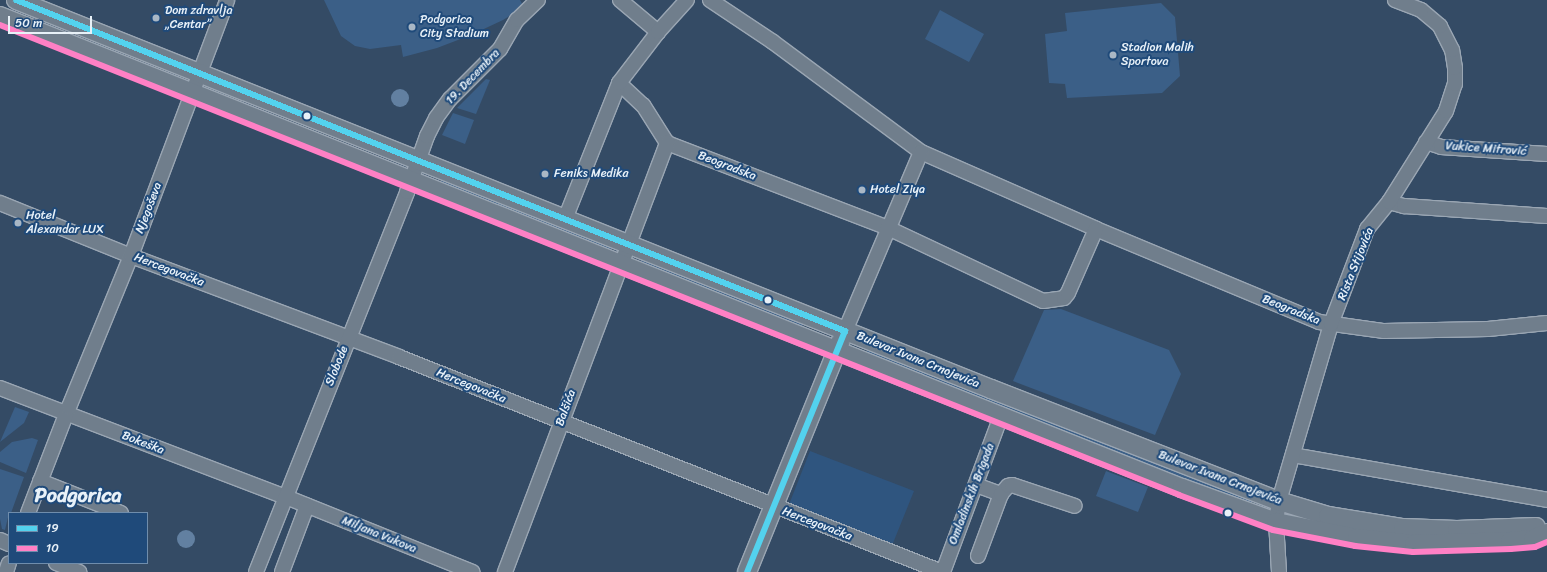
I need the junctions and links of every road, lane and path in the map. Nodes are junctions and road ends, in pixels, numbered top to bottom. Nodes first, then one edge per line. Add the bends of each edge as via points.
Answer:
1 (16, 0) edge
2 (227, 0) edge
3 (538, 0) edge
4 (620, 0) edge
5 (687, 0) edge
6 (710, 0) edge
7 (1395, 0) edge
8 (0, 16) edge
9 (658, 32) junction
10 (200, 74) junction
11 (619, 83) junction
12 (192, 93) junction
13 (1426, 142) junction
14 (667, 143) junction
15 (921, 152) junction
16 (1547, 154) edge
17 (418, 160) junction
18 (411, 181) junction
19 (1389, 202) junction
20 (0, 203) edge
21 (1547, 216) edge
22 (565, 219) junction
23 (888, 228) junction
24 (1096, 229) junction
25 (628, 244) junction
26 (131, 256) junction
27 (620, 264) junction
28 (1547, 323) edge
29 (1332, 324) junction
30 (845, 331) junction
31 (349, 338) junction
32 (837, 351) junction
33 (0, 388) edge
34 (66, 413) junction
35 (1001, 416) junction
36 (561, 422) junction
37 (1293, 455) junction
38 (40, 481) junction
39 (976, 485) junction
40 (1001, 494) junction
41 (280, 495) junction
42 (1547, 500) edge
43 (1279, 502) junction
44 (307, 506) junction
45 (772, 506) junction
46 (1075, 506) dead end
47 (28, 512) edge
48 (118, 512) edge
49 (1276, 522) junction
50 (1547, 529) edge
51 (1547, 533) edge
52 (978, 556) dead end
53 (58, 564) edge
54 (78, 572) edge
55 (256, 572) edge
56 (282, 572) edge
57 (473, 572) edge
58 (505, 572) edge
59 (747, 572) edge
60 (942, 572) edge
61 (1279, 572) edge

1 - 10 main road, Bulevar Ivana Crnojevića
2 - 10 street, Njegoševa
3 - 17 street, 19. Decembra via 517,20 500,49 456,91 440,111
4 - 9 street
5 - 9 street
6 - 15 street, Beogradska via 773,42
7 - 13 street, Rista Stijovića via 1421,10 1434,19 1445,33 1454,60 1455,84 1450,103
8 - 12 main road, Bulevar Ivana Crnojevića
9 - 11 street
10 - 12 street, Njegoševa
10 - 17 main road, Bulevar Ivana Crnojevića
11 - 14 street via 643,104
11 - 22 street
12 - 18 main road, Bulevar Ivana Crnojevića
12 - 26 street, Njegoševa
13 - 16 street, Vukice Mitrović via 1441,146
13 - 19 street, Rista Stijovića
14 - 23 street, Beogradska
14 - 25 street
15 - 23 street
15 - 24 street, Beogradska
17 - 18 street, Slobode
17 - 22 main road, Bulevar Ivana Crnojevića
18 - 27 main road, Bulevar Ivana Crnojevića
18 - 31 street, Slobode
19 - 21 street via 1404,206
19 - 29 street, Rista Stijovića via 1367,229
20 - 26 street, Hercegovačka
22 - 25 main road, Bulevar Ivana Crnojevića
23 - 24 street, Beogradska via 1043,301 1064,298 1068,293
23 - 30 street
24 - 29 street, Beogradska via 1319,322
25 - 27 street, Balšića
25 - 30 main road, Bulevar Ivana Crnojevića
26 - 31 street, Hercegovačka
26 - 34 street, Njegoševa
27 - 32 main road, Bulevar Ivana Crnojevića
27 - 36 street, Balšića
28 - 29 street, Beogradska via 1488,329 1384,331
29 - 37 street, Rista Stijovića
30 - 32 main road
30 - 43 main road, Bulevar Ivana Crnojevića
31 - 36 street, Hercegovačka
31 - 41 street, Slobode
32 - 35 main road, Bulevar Ivana Crnojevića
32 - 45 main road
33 - 34 street, Bokeška
34 - 38 street, Njegoševa
34 - 41 street, Bokeška
35 - 39 street, Omladinskih Brigada
35 - 49 main road, Bulevar Ivana Crnojevića via 1182,488
36 - 45 street, Hercegovačka
36 - 58 street, Balšića
37 - 42 street
37 - 43 street, Rista Stijovića
38 - 47 street, Njegoševa
38 - 48 street
39 - 40 street
39 - 60 street, Omladinskih Brigada
40 - 46 street via 1012,485
40 - 52 street
41 - 44 street, Miljana Vukova
41 - 55 street, Slobode
43 - 49 street, Rista Stijovića
43 - 50 main road, Bulevar Ivana Crnojevića via 1328,516 1403,528
44 - 56 street
44 - 57 street, Miljana Vukova
45 - 59 main road
45 - 60 street, Hercegovačka
49 - 51 main road, Bulevar Ivana Crnojevića via 1357,538 1414,544 1510,541 1533,539
49 - 61 street, Rista Stijovića
53 - 54 street

